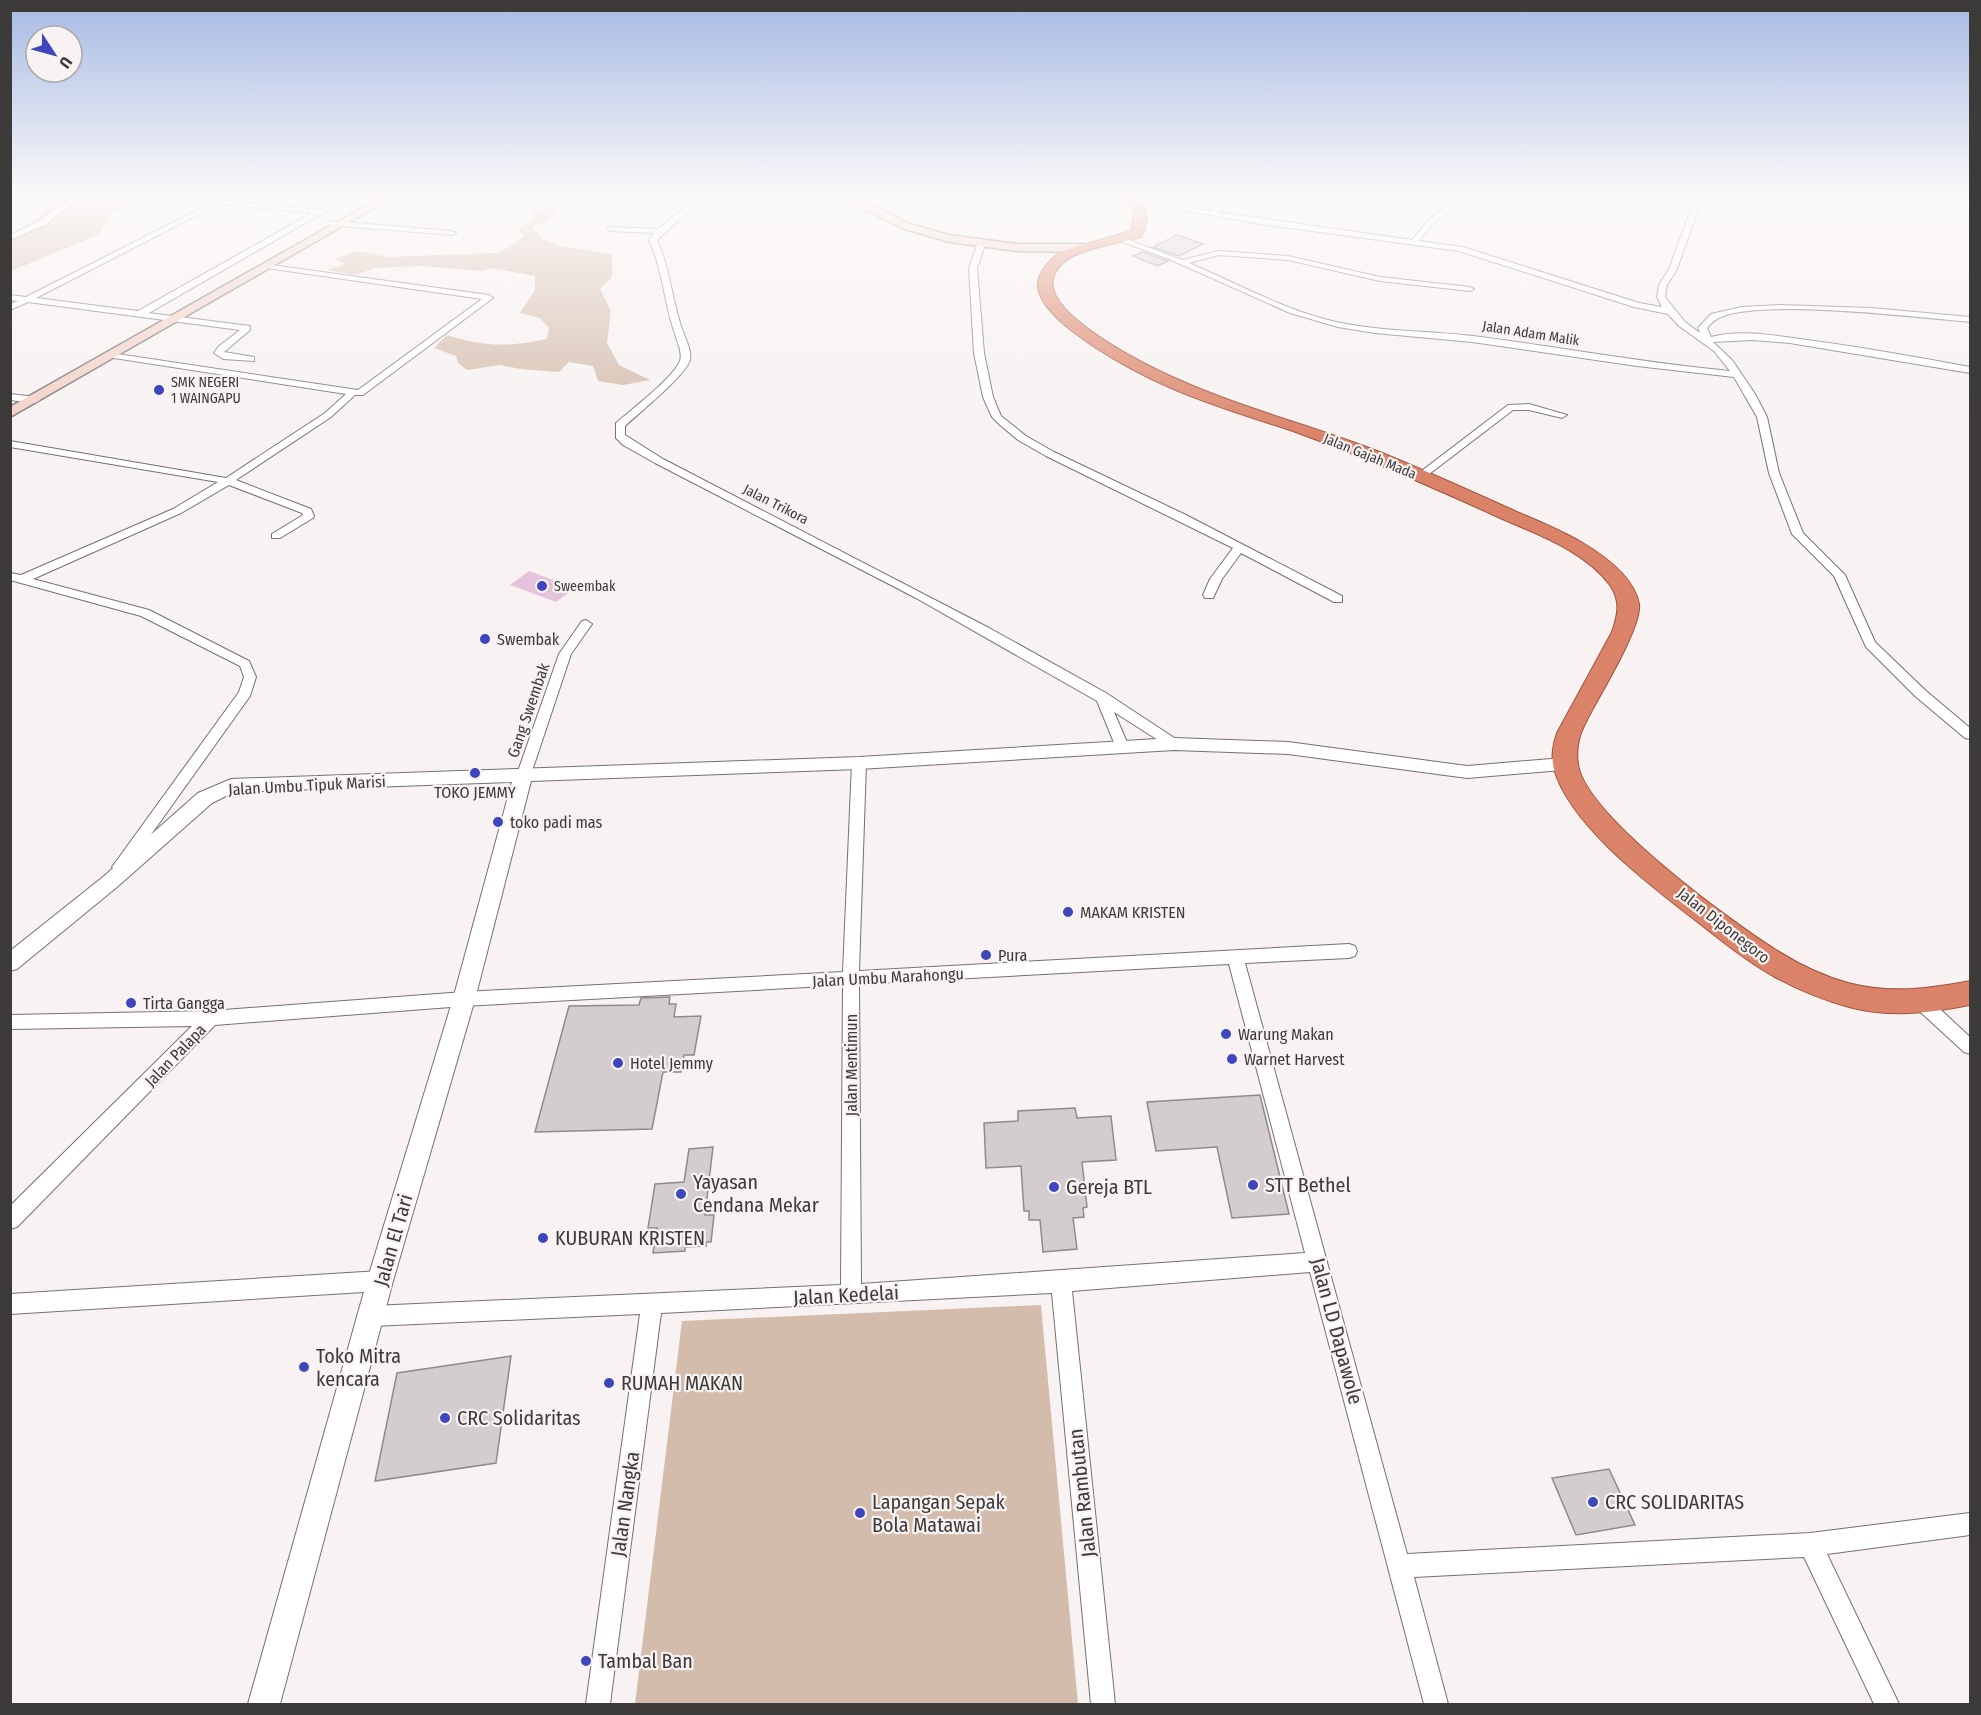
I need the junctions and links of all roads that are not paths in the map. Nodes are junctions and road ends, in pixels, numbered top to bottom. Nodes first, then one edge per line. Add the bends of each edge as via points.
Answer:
1 (73, 276) edge
2 (207, 276) edge
3 (244, 276) edge
4 (248, 276) edge
5 (337, 276) edge
6 (664, 276) edge
7 (974, 276) edge
8 (1046, 276) edge
9 (1214, 276) edge
10 (1367, 276) edge
11 (1546, 276) edge
12 (1669, 276) edge
13 (1470, 289) dead end
14 (10, 297) edge
15 (28, 299) junction
16 (10, 308) edge
17 (1673, 312) junction
18 (138, 315) junction
19 (169, 319) junction
20 (1971, 319) edge
21 (1706, 340) junction
22 (114, 355) junction
23 (251, 359) dead end
24 (1971, 370) edge
25 (1737, 375) junction
26 (353, 392) junction
27 (14, 400) edge
28 (35, 400) junction
29 (10, 413) edge
30 (1562, 415) dead end
31 (10, 444) edge
32 (1420, 476) junction
33 (228, 482) junction
34 (276, 536) dead end
35 (1239, 548) junction
36 (17, 578) edge
37 (1209, 595) dead end
38 (1338, 599) dead end
39 (586, 624) dead end
40 (1101, 696) junction
41 (1971, 735) edge
42 (1174, 744) junction
43 (1122, 747) junction
44 (859, 763) junction
45 (1563, 764) junction
46 (523, 777) junction
47 (110, 882) junction
48 (1349, 951) dead end
49 (1236, 959) junction
50 (10, 963) edge
51 (851, 979) junction
52 (1971, 993) edge
53 (464, 999) junction
54 (1921, 1002) junction
55 (211, 1018) junction
56 (10, 1022) edge
57 (1971, 1047) edge
58 (10, 1220) edge
59 (1318, 1262) junction
60 (380, 1281) junction
61 (1061, 1282) junction
62 (851, 1295) junction
63 (10, 1304) edge
64 (652, 1304) junction
65 (372, 1316) junction
66 (1971, 1524) edge
67 (1810, 1545) junction
68 (1399, 1566) junction
69 (264, 1704) edge
70 (598, 1704) edge
71 (1103, 1704) edge
72 (1436, 1704) edge
73 (1887, 1704) edge

1 - 15 street
2 - 18 street
3 - 19 main road
4 - 19 main road
5 - 26 street via 489,298 362,392
6 - 40 street, Jalan Trikora via 685,360 670,380 620,425 620,436 627,443 713,494 951,614
7 - 35 street via 979,353 988,397 1008,429
8 - 32 highway, Jalan Gajah Mada via 1049,300 1061,314 1133,362 1181,387
9 - 25 street, Jalan Adam Malik via 1292,310 1341,325
10 - 13 street
11 - 17 street via 1637,305
12 - 17 street via 1661,297
14 - 15 street
15 - 16 street
15 - 18 street
17 - 21 street via 1682,324
18 - 19 street
19 - 22 main road
19 - 23 street via 246,328 219,353
19 - 27 main road
20 - 21 street via 1764,306 1708,319 1702,328
21 - 24 street via 1733,336 1824,345
21 - 25 street
22 - 26 street
22 - 28 main road
25 - 41 street via 1758,408 1774,472 1798,534 1839,575 1870,644
26 - 33 street via 328,415
27 - 28 street
28 - 29 main road
30 - 32 street via 1511,407
31 - 33 street
32 - 45 highway, Jalan Gajah Mada via 1584,552 1606,569 1625,594 1628,615 1565,742
33 - 34 street via 307,511 309,516
33 - 36 street via 168,515
35 - 37 street
35 - 38 street
36 - 47 street via 145,613 245,664 250,677 245,693
39 - 46 street, Gang Swembak via 565,654
40 - 42 street, Jalan Trikora
40 - 43 street
42 - 43 street, Jalan Umbu Tipuk Marisi
42 - 45 street, Jalan Umbu Tipuk Marisi via 1279,747 1467,772
43 - 44 street, Jalan Umbu Tipuk Marisi
44 - 46 street, Jalan Umbu Tipuk Marisi
44 - 51 street, Jalan Mentimun
45 - 54 highway, Jalan Diponegoro via 1572,787 1598,822 1764,958 1807,981 1849,995
46 - 47 street, Jalan Umbu Tipuk Marisi via 231,786 205,798
46 - 53 street, Jalan El Tari
47 - 50 street, Jalan Umbu Tipuk Marisi
48 - 49 street, Jalan Umbu Marahongu
49 - 51 street, Jalan Umbu Marahongu
49 - 59 street, Jalan LD Dapawole
51 - 53 street, Jalan Umbu Marahongu
51 - 62 street, Jalan Mentimun
52 - 54 highway, Jalan Diponegoro
53 - 55 street, Jalan Palapa
53 - 60 street, Jalan El Tari
54 - 57 street
55 - 56 street
55 - 58 street, Jalan Palapa
59 - 61 street, Jalan Kedelai
59 - 68 street, Jalan LD Dapawole
60 - 63 street
60 - 65 street, Jalan El Tari
61 - 62 street, Jalan Kedelai
61 - 71 street, Jalan Rambutan
62 - 64 street, Jalan Kedelai
64 - 65 street, Jalan Kedelai
64 - 70 street, Jalan Nangka
65 - 69 street, Jalan El Tari
66 - 67 street
67 - 68 street
67 - 73 street
68 - 72 street, Jalan LD Dapawole

